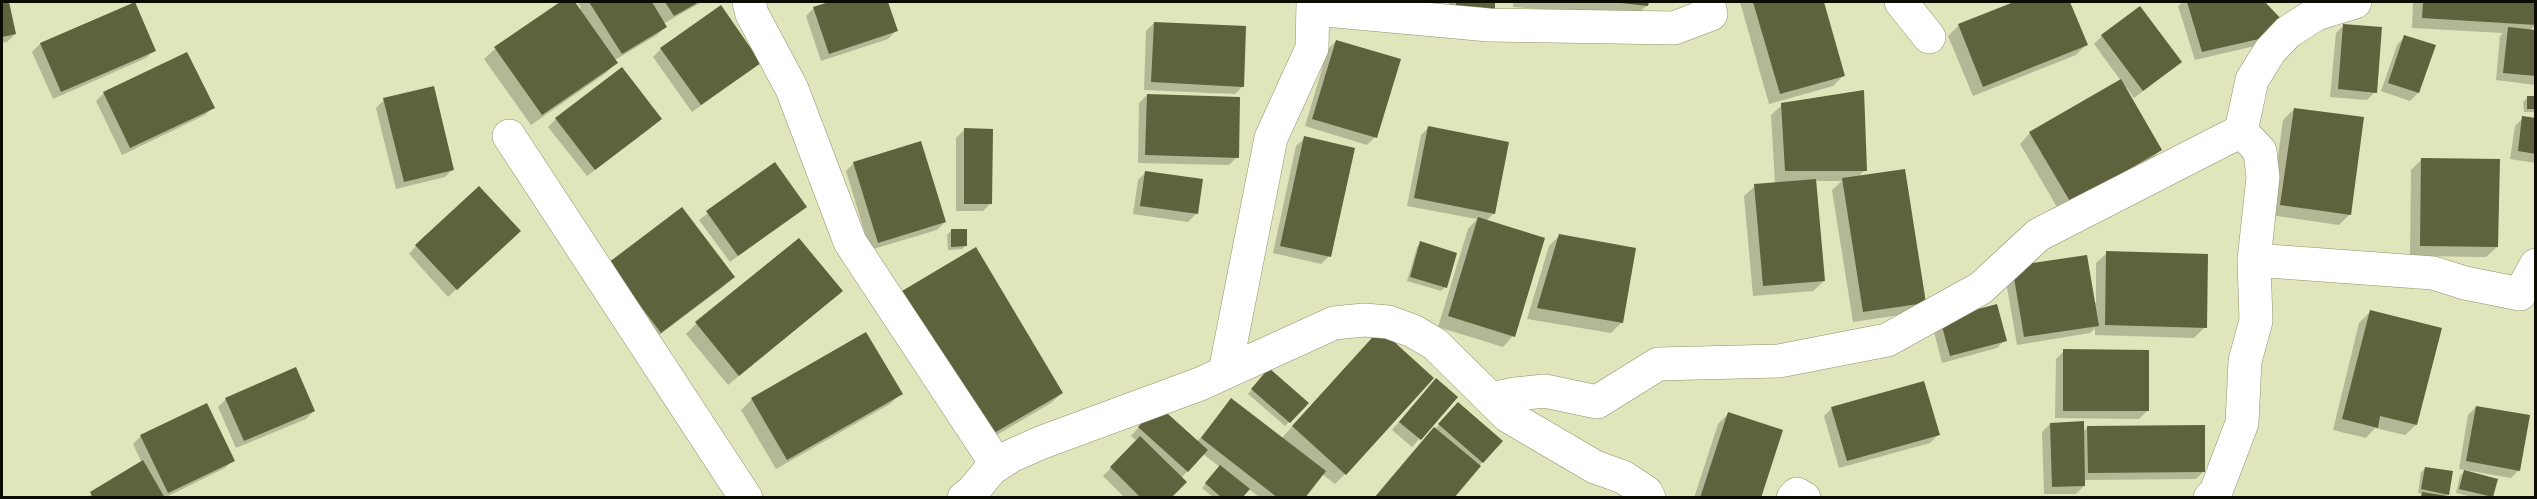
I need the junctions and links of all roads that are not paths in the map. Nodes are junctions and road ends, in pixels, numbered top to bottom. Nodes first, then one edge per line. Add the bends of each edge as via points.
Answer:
1 (749, 2) edge
2 (1708, 2) edge
3 (1901, 2) edge
4 (2355, 2) edge
5 (1314, 5) edge
6 (1929, 37) dead end
7 (2241, 132) junction
8 (508, 136) dead end
9 (2254, 260) junction
10 (2535, 265) edge
11 (2528, 296) edge
12 (1225, 372) junction
13 (1491, 399) junction
14 (997, 465) junction
15 (746, 498) edge
16 (964, 498) edge
17 (1649, 498) edge
18 (1793, 498) edge
19 (1804, 498) edge
20 (2210, 498) edge

1 - 14 street via 792,89 850,242
2 - 5 street via 1711,14 1674,28 1489,25
3 - 6 street
4 - 7 street via 2316,14 2288,32 2270,51 2252,80
5 - 12 street via 1312,48 1271,138
7 - 9 street via 2260,151 2263,177
7 - 13 street via 2038,235 1981,288 1887,340 1779,361 1658,364 1597,402 1545,391
8 - 15 street
9 - 11 street via 2433,273
9 - 20 street via 2256,321 2246,361 2242,423 2215,494
10 - 11 street
12 - 13 street via 1334,323 1388,322 1435,344
12 - 14 street via 1040,443
13 - 17 street via 1508,416 1595,466 1623,477
14 - 16 street
18 - 19 street via 1797,494

